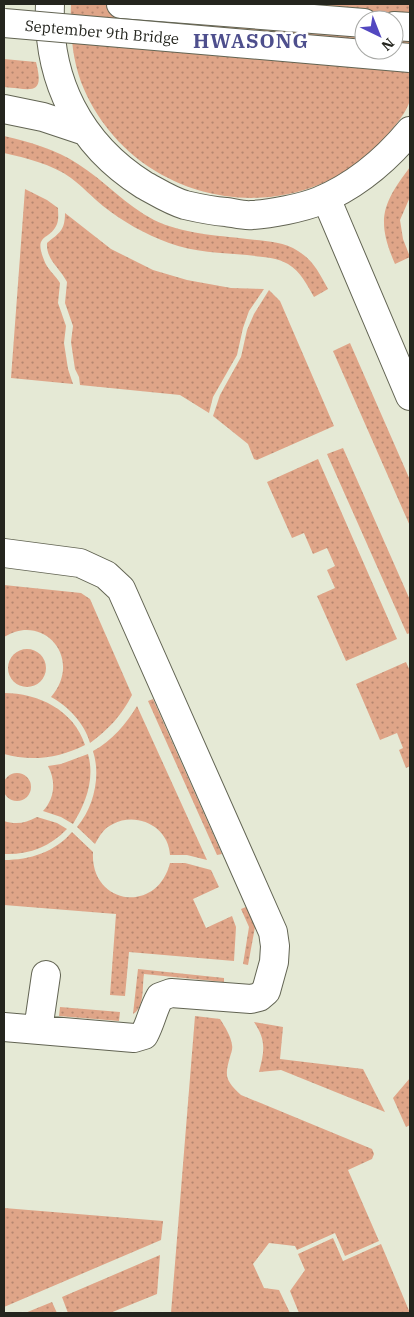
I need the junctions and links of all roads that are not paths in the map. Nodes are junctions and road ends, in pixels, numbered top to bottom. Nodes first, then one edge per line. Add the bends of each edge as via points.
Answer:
1 (50, 4) edge
2 (121, 4) edge
3 (354, 22) edge
4 (4, 23) edge
5 (410, 58) edge
6 (4, 109) edge
7 (85, 132) junction
8 (405, 143) edge
9 (326, 198) junction
10 (410, 396) edge
11 (4, 553) edge
12 (46, 975) dead end
13 (4, 1027) edge
14 (38, 1030) junction

1 - 7 main road via 53,61 64,92
2 - 3 main road, September 9th Bridge
4 - 5 main road, September 9th Bridge, bridge
6 - 7 main road via 43,117
7 - 9 main road via 125,172 183,205 250,215 293,208
8 - 9 main road via 371,171
9 - 10 main road
11 - 14 main road via 80,563 106,575 121,589 273,932 275,946 266,991 260,997 172,993 160,997 144,1035 134,1038
12 - 14 main road
13 - 14 main road

